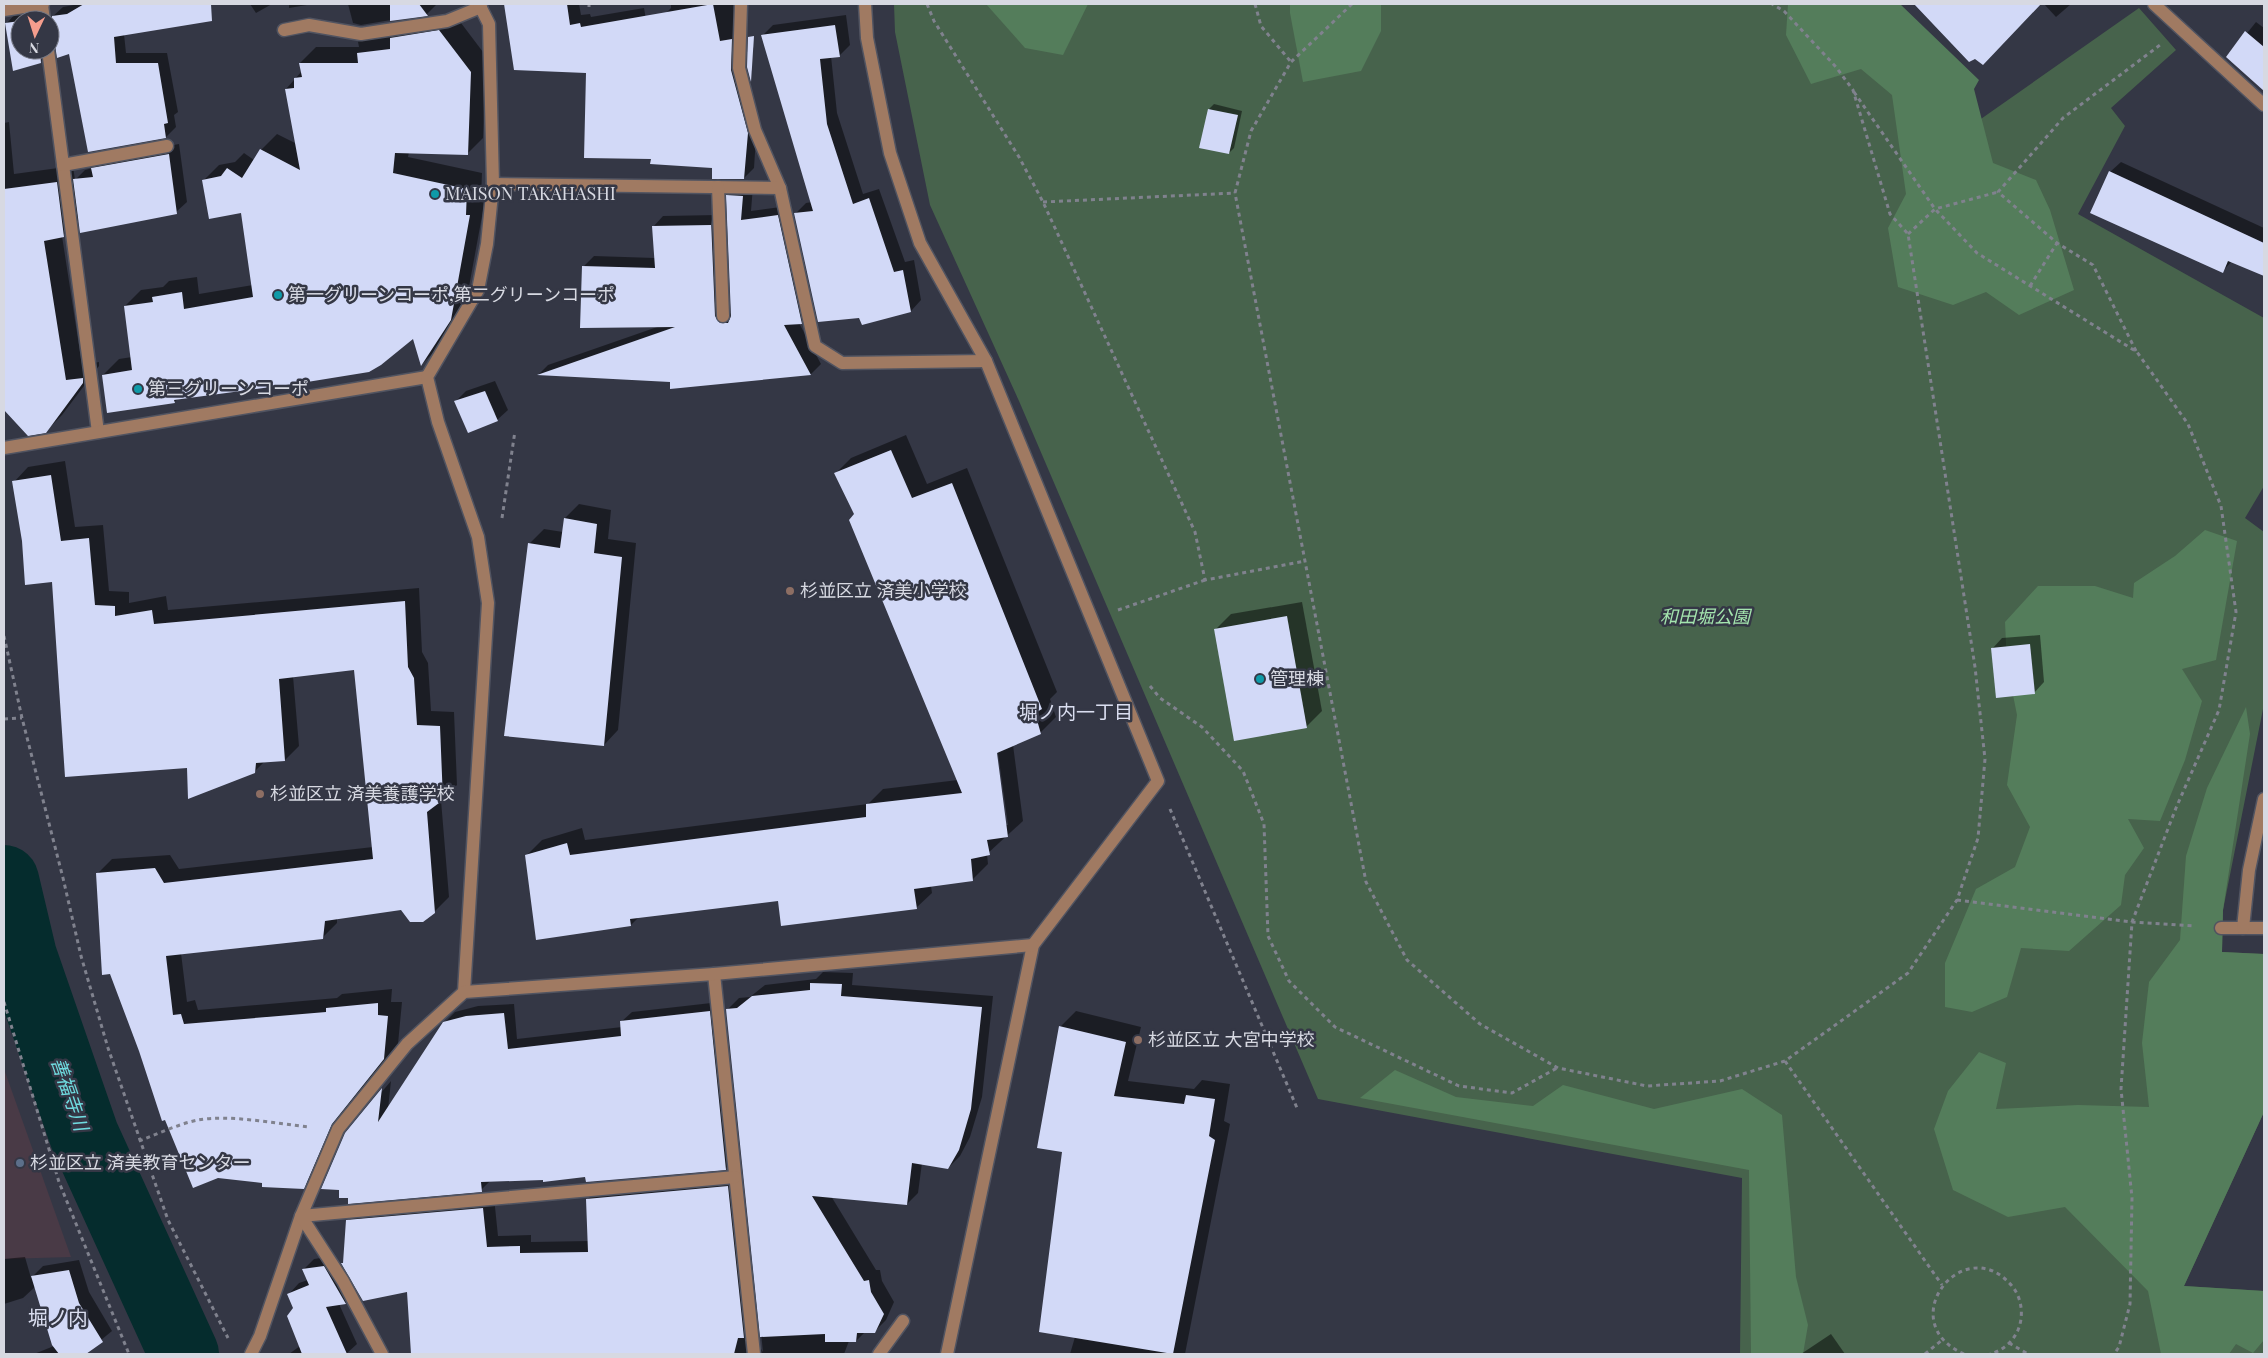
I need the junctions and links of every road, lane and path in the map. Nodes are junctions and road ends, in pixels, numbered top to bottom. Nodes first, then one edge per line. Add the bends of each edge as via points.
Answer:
1 (42, 4) edge
2 (741, 4) edge
3 (865, 4) edge
4 (926, 4) edge
5 (1255, 4) edge
6 (1352, 4) edge
7 (1772, 4) edge
8 (2154, 4) edge
9 (480, 6) edge
10 (4, 10) edge
11 (2181, 29) junction
12 (284, 30) dead end
13 (49, 60) edge
14 (1291, 62) junction
15 (1853, 90) junction
16 (2264, 105) edge
17 (167, 146) dead end
18 (63, 165) junction
19 (493, 184) junction
20 (718, 187) junction
21 (780, 188) junction
22 (1998, 192) junction
23 (1235, 193) junction
24 (1044, 202) junction
25 (1935, 209) junction
26 (1908, 234) junction
27 (2057, 243) junction
28 (2030, 286) junction
29 (723, 316) dead end
30 (2137, 352) junction
31 (986, 361) junction
32 (426, 378) junction
33 (98, 432) junction
34 (4, 448) edge
35 (1305, 561) junction
36 (1205, 580) junction
37 (1092, 620) junction
38 (4, 636) edge
39 (1148, 684) dead end
40 (22, 718) junction
41 (4, 719) edge
42 (1158, 781) junction
43 (2264, 799) edge
44 (1957, 900) junction
45 (2132, 922) junction
46 (2221, 928) joint
47 (2243, 928) junction
48 (2264, 928) edge
49 (1033, 945) junction
50 (714, 974) junction
51 (464, 992) junction
52 (4, 1002) edge
53 (1785, 1061) junction
54 (1558, 1068) junction
55 (1297, 1108) dead end
56 (338, 1129) junction
57 (140, 1141) junction
58 (735, 1177) junction
59 (301, 1216) junction
60 (1942, 1285) junction
61 (903, 1321) dead end
62 (228, 1339) dead end
63 (1942, 1340) junction
64 (2009, 1343) junction
65 (129, 1354) edge
66 (251, 1354) edge
67 (382, 1354) edge
68 (754, 1354) edge
69 (879, 1354) edge
70 (947, 1354) edge
71 (1924, 1354) edge
72 (1964, 1354) edge
73 (1990, 1354) edge
74 (2028, 1354) edge
75 (2114, 1354) edge

1 - 10 street
2 - 21 street via 739,68 755,130
3 - 31 street via 867,38 890,153 920,244
4 - 24 path
5 - 14 path via 1261,26
6 - 14 path
7 - 15 path via 1784,11
8 - 11 street
9 - 12 street via 447,21 361,34 309,24
9 - 19 street via 489,24
11 - 16 street
11 - 22 path via 2063,118
13 - 18 street
14 - 23 path via 1251,131
15 - 25 path
15 - 26 path via 1890,214
17 - 18 street
18 - 33 street
19 - 20 street
19 - 32 street via 478,290
20 - 21 street
20 - 29 street
21 - 31 street via 814,346 842,363
22 - 25 path
22 - 27 path
23 - 24 path
23 - 35 path
24 - 36 path via 1195,532
25 - 26 path
25 - 28 path via 1977,253
26 - 44 path via 1975,666 1985,759 1978,838
27 - 28 path
27 - 30 path via 2092,265
28 - 30 path
30 - 45 path via 2188,424 2221,506 2236,612 2220,710 2176,808
31 - 37 street
32 - 33 street
32 - 51 street via 478,536 488,603
33 - 34 street
35 - 36 path
35 - 54 path via 1366,882 1408,960 1480,1024
36 - 37 path
37 - 42 street
38 - 40 path
39 - 54 path via 1160,698 1202,727 1243,771 1264,824 1268,936 1289,981 1335,1027 1459,1086 1512,1093
40 - 41 path
40 - 57 path via 80,956
42 - 49 street
42 - 55 path
43 - 47 street
44 - 45 path
44 - 53 path via 1908,973
45 - 46 path
45 - 75 path via 2121,1089 2132,1198 2130,1304 2119,1347
46 - 47 street
47 - 48 street
49 - 50 street
49 - 70 street
50 - 51 street
50 - 58 street
51 - 56 street via 407,1044
52 - 65 path via 59,1182
53 - 54 path via 1720,1082 1647,1086
53 - 60 path
56 - 57 path via 220,1118 199,1120
56 - 59 street
57 - 62 path via 168,1220
58 - 59 street
58 - 68 street
59 - 66 street
59 - 67 street via 343,1281
60 - 63 path via 1935,1298 1933,1313 1935,1327
60 - 64 path via 1953,1275 1980,1268 2006,1279 2016,1290 2022,1318
61 - 69 street
63 - 71 path
63 - 72 path
64 - 73 path
64 - 74 path

